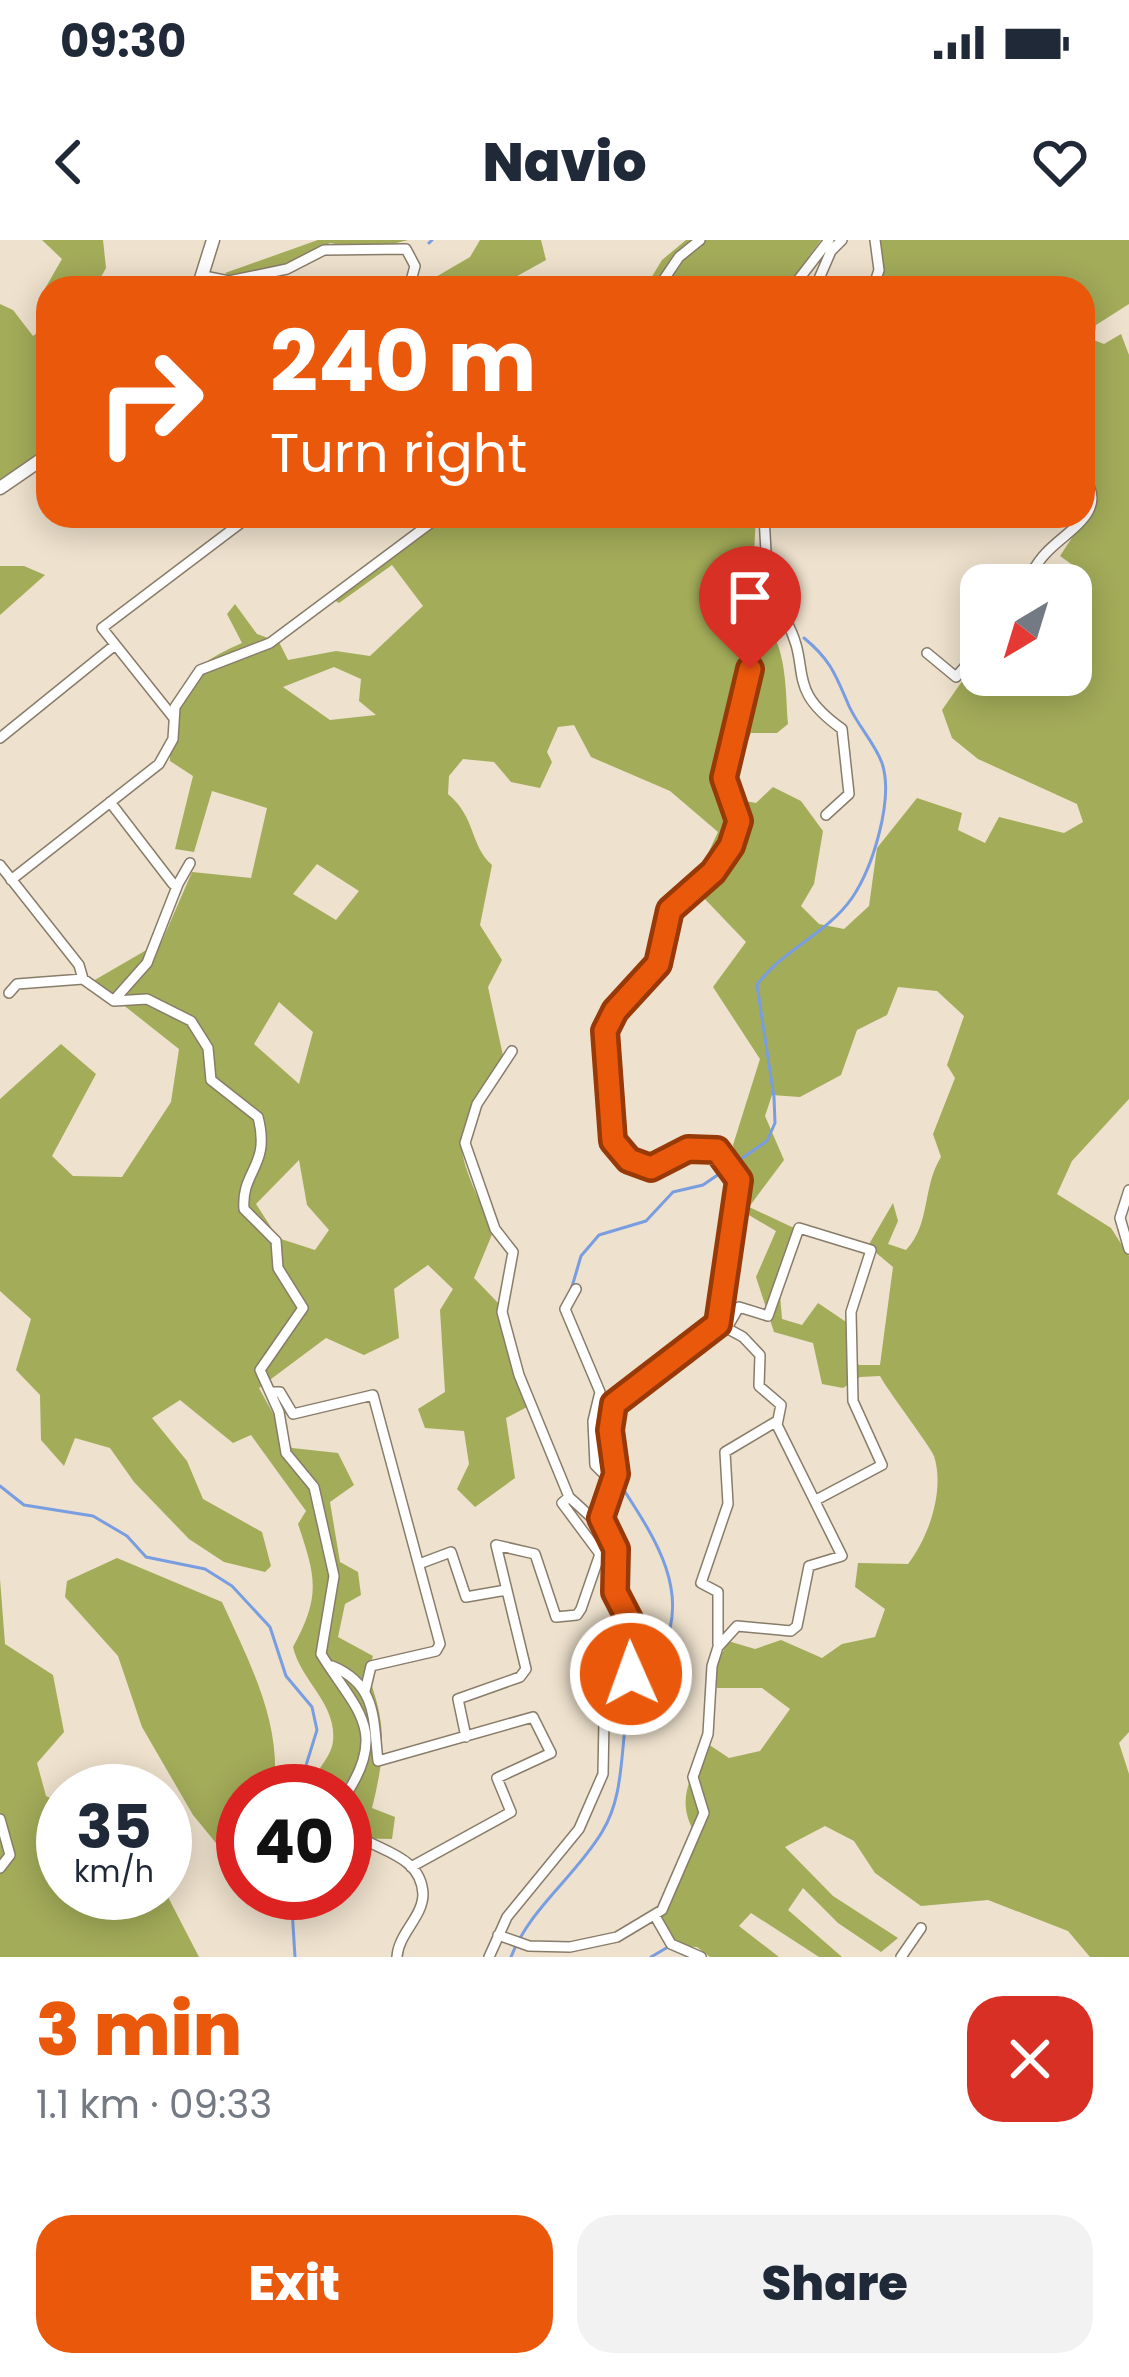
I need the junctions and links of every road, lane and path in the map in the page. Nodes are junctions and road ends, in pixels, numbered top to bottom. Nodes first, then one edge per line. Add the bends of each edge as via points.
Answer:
1 (213, 240) edge
2 (700, 240) edge
3 (829, 240) edge
4 (842, 240) edge
5 (875, 240) edge
6 (409, 244) edge
7 (203, 276) edge
8 (253, 276) edge
9 (412, 276) edge
10 (666, 276) edge
11 (802, 276) edge
12 (820, 276) edge
13 (878, 276) edge
14 (36, 463) edge
15 (0, 488) edge
16 (234, 528) edge
17 (424, 528) edge
18 (763, 528) edge
19 (1072, 528) edge
20 (1038, 564) edge
21 (758, 610) junction
22 (115, 645) junction
23 (927, 653) dead end
24 (960, 672) edge
25 (173, 717) junction
26 (0, 738) edge
27 (110, 802) junction
28 (826, 814) dead end
29 (190, 862) dead end
30 (0, 866) edge
31 (11, 880) junction
32 (178, 884) junction
33 (82, 979) junction
34 (9, 993) dead end
35 (114, 1001) junction
36 (512, 1051) dead end
37 (1129, 1190) edge
38 (1129, 1250) edge
39 (576, 1289) dead end
40 (723, 1325) junction
41 (272, 1391) junction
42 (777, 1421) junction
43 (613, 1484) junction
44 (569, 1497) junction
45 (816, 1500) junction
46 (601, 1518) junction
47 (419, 1564) junction
48 (506, 1591) junction
49 (718, 1647) junction
50 (328, 1664) junction
51 (365, 1691) junction
52 (466, 1736) junction
53 (362, 1764) edge
54 (0, 1819) edge
55 (372, 1842) edge
56 (411, 1867) junction
57 (0, 1868) edge
58 (655, 1916) junction
59 (921, 1928) dead end
60 (504, 1936) junction
61 (699, 1955) edge
62 (397, 1957) edge
63 (489, 1957) edge
64 (901, 1957) edge

1 - 7 main road
2 - 10 street
3 - 11 street
4 - 12 street
5 - 13 street
6 - 8 street via 324,250
6 - 9 street
14 - 15 main road
16 - 22 street via 102,628
17 - 25 street via 270,643 200,670
18 - 21 street
19 - 20 street
21 - 28 street via 785,619 797,639 799,682 820,717 842,729 849,794
21 - 40 street via 742,720 724,778 739,821 731,846 670,910 658,964 615,1011 603,1043 613,1141 629,1160 651,1168 704,1147 734,1166 739,1210 726,1255
22 - 25 street
22 - 26 street
23 - 24 street via 956,677
25 - 27 street via 166,755
27 - 31 street
27 - 32 street
29 - 32 street
30 - 31 street
31 - 33 street
32 - 35 street via 147,963
33 - 34 street via 17,984
33 - 35 street
35 - 41 street via 147,999 191,1021 208,1048 211,1080 258,1118 264,1154 245,1187 244,1209 275,1240 278,1268 302,1308 261,1362
36 - 44 street via 478,1104 465,1144 495,1229 513,1252 505,1328
37 - 38 street via 1120,1218
39 - 43 street via 565,1309 600,1392 595,1465
40 - 42 street via 760,1355 759,1386 784,1411
40 - 43 street via 614,1404
40 - 45 street via 740,1307 768,1316 799,1228 871,1250 851,1312 853,1401 882,1465
41 - 47 street via 293,1414 373,1395
41 - 50 street via 286,1453 314,1487 334,1576 321,1641
42 - 45 street
42 - 49 street via 735,1442 723,1461 728,1504 701,1583 718,1592
43 - 46 street
44 - 46 street
44 - 48 street via 565,1513 600,1554 577,1616 556,1617 535,1555 499,1544
45 - 49 street via 842,1556 809,1565 797,1626 737,1626
46 - 60 street via 616,1549 615,1592 631,1623 628,1690 604,1720 603,1774 579,1829
47 - 48 street via 451,1552 466,1597
47 - 51 street via 439,1648 371,1666
48 - 52 street via 526,1669 458,1700
49 - 58 street via 693,1777 704,1813
50 - 51 street
50 - 53 street via 365,1722
51 - 52 street via 378,1715 378,1761
52 - 56 street via 533,1717 551,1753 497,1778 511,1812
54 - 57 street via 10,1842
55 - 56 street
56 - 62 street via 423,1895
58 - 60 street via 617,1937 570,1947
58 - 61 street via 671,1944
59 - 64 street
60 - 63 street

